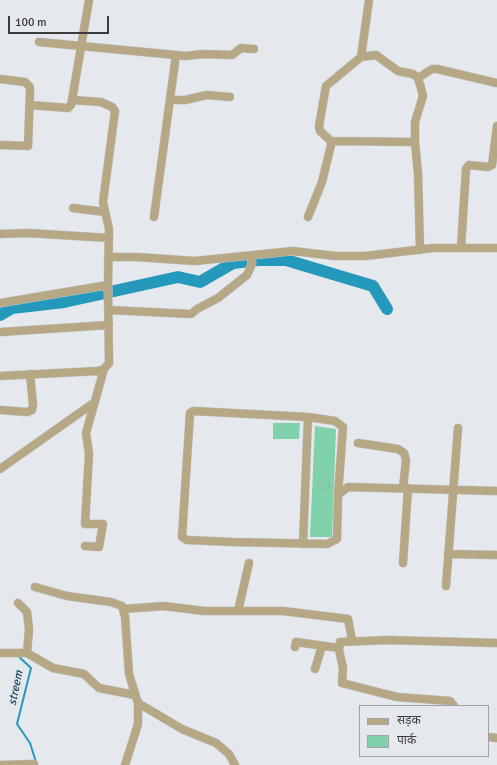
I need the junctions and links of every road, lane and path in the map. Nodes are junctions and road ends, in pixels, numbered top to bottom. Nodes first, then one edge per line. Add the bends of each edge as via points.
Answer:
1 (88, 0) edge
2 (370, 0) edge
3 (40, 42) dead end
4 (81, 46) junction
5 (254, 49) dead end
6 (176, 55) junction
7 (361, 57) junction
8 (418, 78) junction
9 (0, 79) edge
10 (497, 83) edge
11 (230, 97) dead end
12 (72, 100) junction
13 (170, 100) junction
14 (30, 105) junction
15 (497, 126) edge
16 (331, 142) junction
17 (415, 142) junction
18 (0, 145) edge
19 (496, 145) edge
20 (73, 208) dead end
21 (105, 212) junction
22 (154, 217) dead end
23 (308, 217) dead end
24 (0, 234) edge
25 (109, 238) junction
26 (461, 248) junction
27 (497, 248) edge
28 (420, 250) junction
29 (108, 257) junction
30 (252, 260) junction
31 (108, 286) junction
32 (0, 303) edge
33 (108, 310) junction
34 (109, 325) junction
35 (0, 332) edge
36 (104, 369) junction
37 (30, 374) junction
38 (0, 376) edge
39 (95, 402) junction
40 (0, 410) edge
41 (308, 417) junction
42 (458, 428) dead end
43 (358, 443) dead end
44 (0, 468) edge
45 (339, 478) junction
46 (321, 480) joint
47 (348, 487) junction
48 (406, 488) junction
49 (452, 490) junction
50 (497, 491) edge
51 (338, 495) junction
52 (303, 544) junction
53 (85, 546) dead end
54 (448, 554) junction
55 (497, 556) edge
56 (249, 563) dead end
57 (403, 563) dead end
58 (446, 586) dead end
59 (35, 587) dead end
60 (18, 603) dead end
61 (124, 609) junction
62 (238, 611) junction
63 (352, 640) junction
64 (497, 643) edge
65 (322, 646) junction
66 (295, 647) dead end
67 (339, 648) junction
68 (0, 653) edge
69 (27, 653) junction
70 (315, 669) dead end
71 (135, 695) junction
72 (138, 703) junction
73 (453, 705) edge
74 (0, 764) edge
75 (34, 764) edge
76 (125, 765) edge
77 (235, 765) edge

1 - 4 street
2 - 7 street
3 - 4 street
4 - 6 street
4 - 12 street
5 - 6 street via 241,48 232,55
6 - 13 street
7 - 8 street via 376,55 398,71 413,74
7 - 16 street via 326,86 320,131
8 - 10 street via 432,69
8 - 17 street via 423,96 415,122
9 - 14 street via 28,84
11 - 13 street via 207,95 185,100
12 - 14 street via 68,108
12 - 21 street via 101,102 115,110 104,195
13 - 22 street
14 - 18 street via 28,146
15 - 19 street
16 - 17 street
16 - 23 street via 322,182
17 - 28 street
19 - 26 street via 490,166 469,165 466,169
20 - 21 street
21 - 25 street
24 - 25 street via 28,233
25 - 29 street
26 - 27 street
26 - 28 street
28 - 30 street via 365,256 335,256 293,251
29 - 30 street via 195,261
29 - 31 street
30 - 33 street via 247,275 218,298 191,314
31 - 32 street
31 - 33 street
33 - 34 street
34 - 35 street
34 - 36 street via 109,363
36 - 37 street
36 - 39 street
37 - 38 street
37 - 40 street via 32,410
39 - 44 street
39 - 53 street via 86,433 89,454 85,524 103,524 99,547
41 - 45 street via 335,420 343,427
41 - 52 street
41 - 52 street via 193,411 190,413 182,535 187,540
42 - 49 street
43 - 48 street via 398,449 404,453
45 - 47 street
45 - 51 street
46 - 46 path via 328,481 327,489 319,488 318,483
47 - 48 street
47 - 51 street
48 - 49 street
48 - 57 street
49 - 50 street
49 - 54 street
51 - 52 street via 337,539 327,544
54 - 55 street
54 - 58 street
56 - 62 street
59 - 61 street via 67,596 118,604
60 - 69 street via 26,612 29,629
61 - 62 street via 164,606 204,611
61 - 71 street via 128,667
62 - 63 street via 283,611 348,619
63 - 64 street
63 - 67 street via 340,642
65 - 66 street via 296,642
65 - 67 street
65 - 70 street
67 - 73 street via 343,668 342,683 397,697 450,701
68 - 69 street
69 - 71 street via 53,668 84,674 99,688
71 - 72 street
72 - 76 street via 138,724
72 - 77 street via 182,730 216,743 229,754
74 - 75 street

